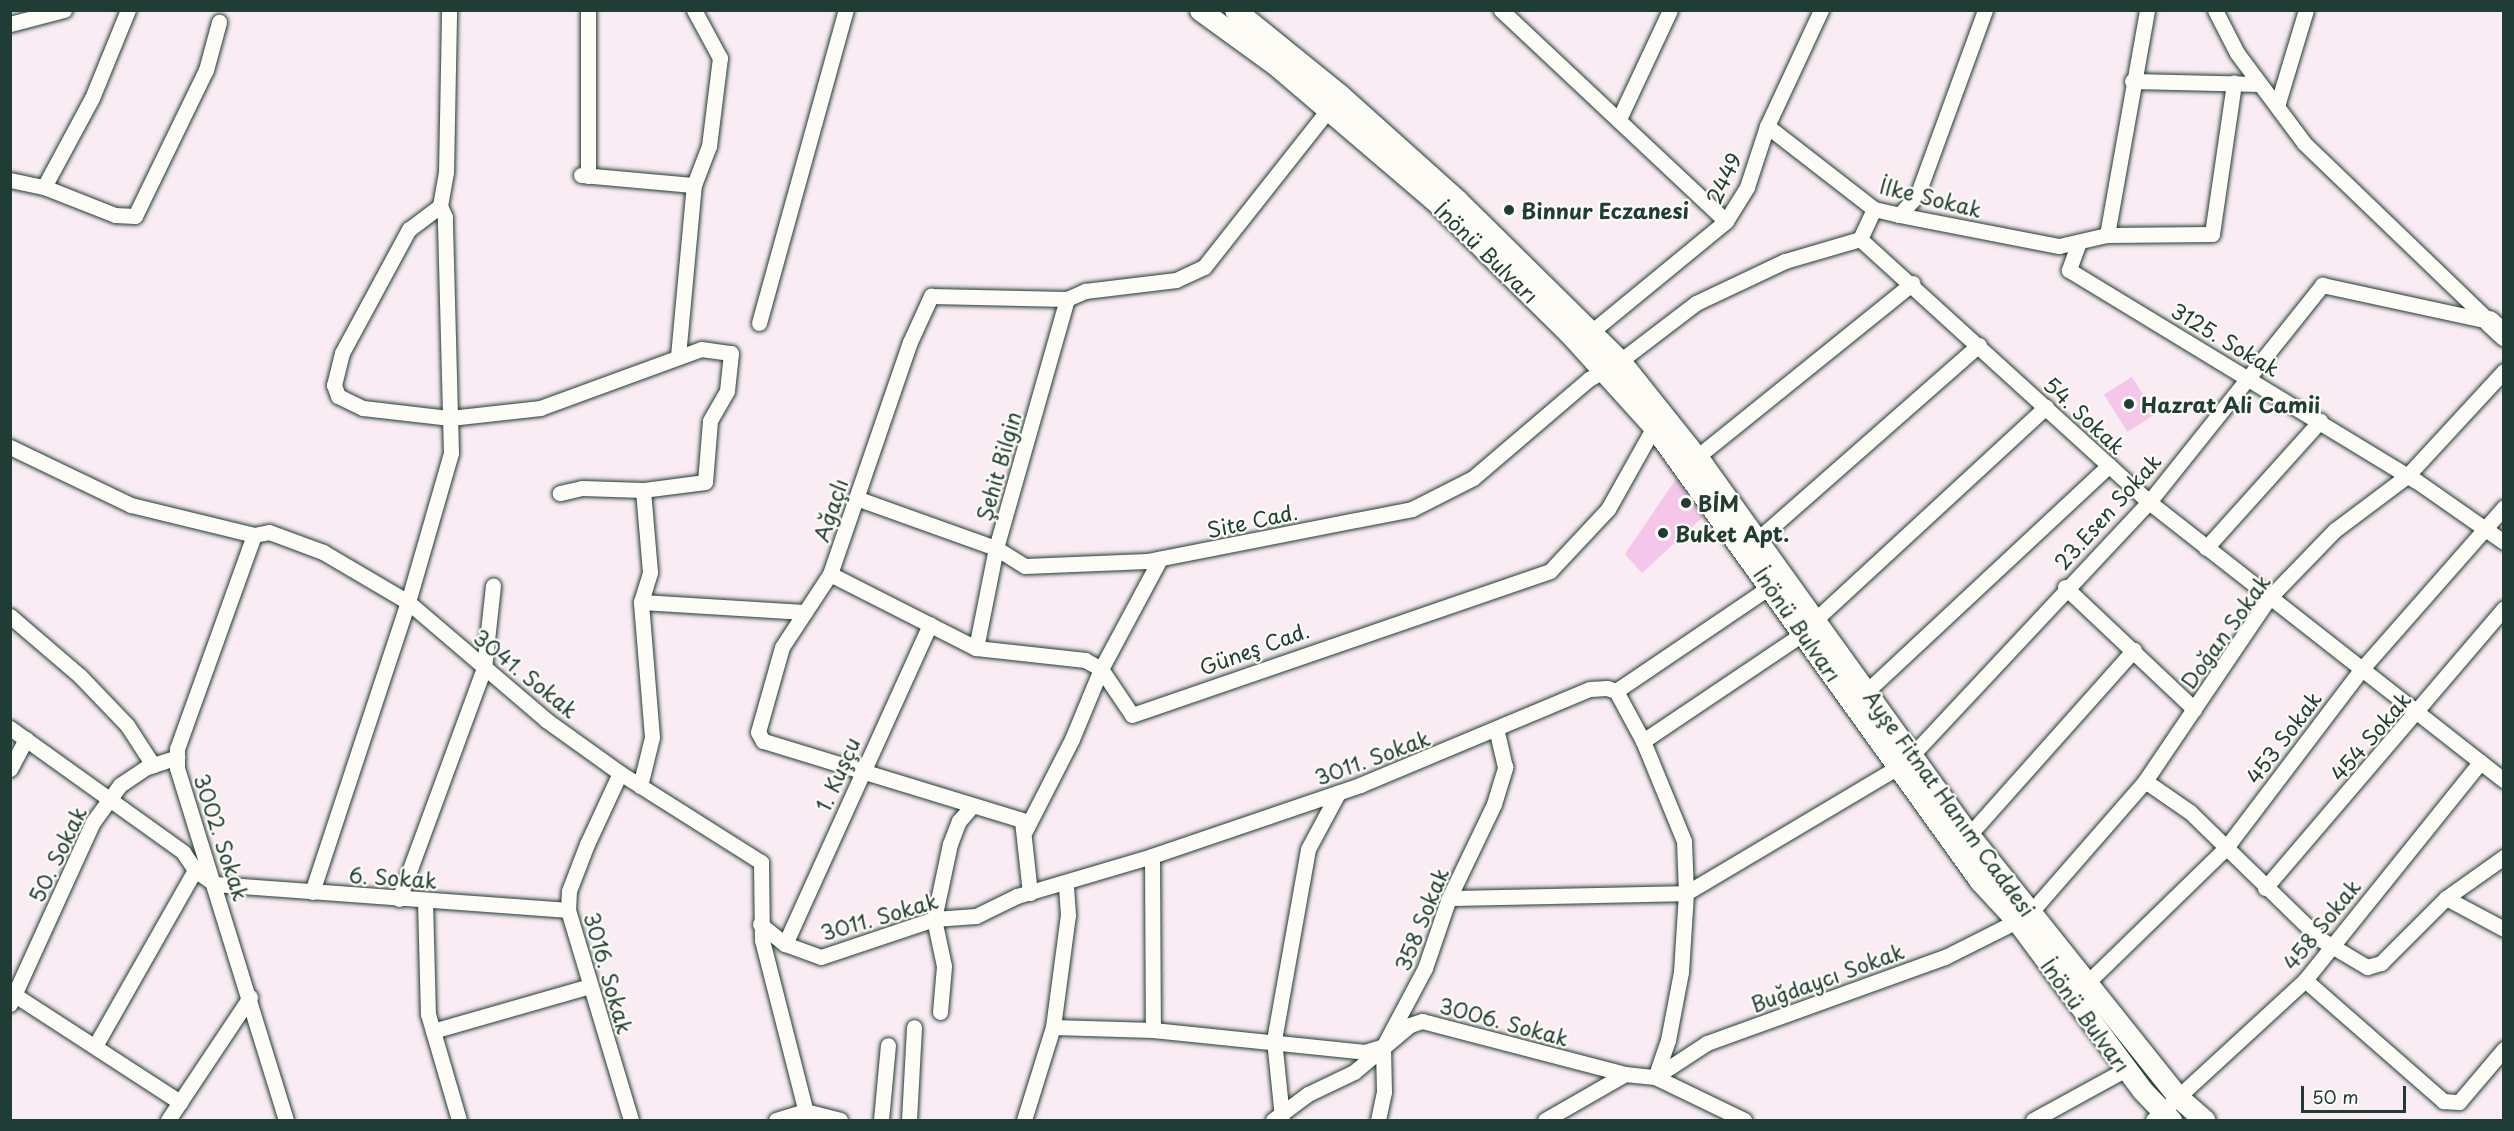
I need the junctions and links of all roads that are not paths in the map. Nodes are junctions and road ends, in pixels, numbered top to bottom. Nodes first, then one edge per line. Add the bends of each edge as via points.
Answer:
1 (64, 10) edge
2 (128, 10) edge
3 (449, 10) edge
4 (588, 10) edge
5 (694, 10) edge
6 (846, 10) edge
7 (1200, 10) edge
8 (1235, 10) edge
9 (1501, 10) edge
10 (1670, 10) edge
11 (1821, 10) edge
12 (1985, 10) edge
13 (2147, 10) edge
14 (2215, 10) edge
15 (2306, 10) edge
16 (17, 18) edge
17 (219, 22) dead end
18 (2132, 81) junction
19 (2234, 83) junction
20 (2260, 84) junction
21 (2277, 106) junction
22 (1329, 109) junction
23 (1619, 119) junction
24 (1767, 126) junction
25 (10, 180) edge
26 (694, 185) junction
27 (44, 187) junction
28 (440, 206) junction
29 (1874, 209) junction
30 (1899, 215) junction
31 (1726, 221) junction
32 (2107, 235) junction
33 (1860, 239) junction
34 (2079, 242) junction
35 (1912, 283) junction
36 (1067, 299) junction
37 (759, 323) dead end
38 (2496, 328) edge
39 (1584, 338) junction
40 (1979, 345) junction
41 (678, 356) junction
42 (1611, 365) junction
43 (2504, 371) edge
44 (2246, 375) junction
45 (2046, 407) junction
46 (450, 418) junction
47 (2320, 422) junction
48 (1654, 427) junction
49 (10, 447) edge
50 (1698, 457) junction
51 (2109, 465) junction
52 (2407, 476) junction
53 (643, 490) junction
54 (560, 493) dead end
55 (856, 498) junction
56 (2149, 502) junction
57 (2504, 507) edge
58 (2485, 531) junction
59 (254, 535) junction
60 (1758, 539) junction
61 (2504, 542) edge
62 (996, 548) junction
63 (2206, 548) junction
64 (1160, 559) junction
65 (830, 574) junction
66 (493, 585) dead end
67 (1771, 586) junction
68 (2066, 587) junction
69 (2269, 598) junction
70 (408, 602) junction
71 (641, 602) junction
72 (2504, 608) edge
73 (805, 612) junction
74 (10, 616) edge
75 (930, 624) junction
76 (1810, 626) junction
77 (976, 648) junction
78 (2134, 650) junction
79 (484, 668) junction
80 (1101, 669) junction
81 (2360, 671) junction
82 (1616, 691) junction
83 (1868, 691) junction
84 (2194, 709) junction
85 (2418, 714) junction
86 (10, 728) edge
87 (1497, 731) junction
88 (26, 739) junction
89 (1643, 741) junction
90 (177, 757) junction
91 (1905, 761) junction
92 (2480, 762) junction
93 (153, 765) junction
94 (10, 769) edge
95 (860, 771) junction
96 (620, 773) junction
97 (2504, 780) edge
98 (2145, 781) junction
99 (640, 786) junction
100 (1338, 793) junction
101 (110, 799) junction
102 (972, 806) junction
103 (1025, 831) junction
104 (1970, 836) junction
105 (2225, 849) junction
106 (1152, 856) junction
107 (2504, 856) edge
108 (195, 870) junction
109 (1066, 883) junction
110 (215, 884) junction
111 (2265, 888) junction
112 (312, 892) junction
113 (1030, 893) junction
114 (1686, 893) junction
115 (1449, 898) junction
116 (2446, 898) junction
117 (399, 899) junction
118 (424, 901) junction
119 (568, 910) junction
120 (2024, 917) junction
121 (934, 919) junction
122 (760, 924) junction
123 (2504, 929) edge
124 (784, 944) junction
125 (2332, 944) junction
126 (2305, 980) junction
127 (2087, 983) junction
128 (590, 986) junction
129 (250, 997) junction
130 (13, 999) edge
131 (940, 1012) dead end
132 (914, 1027) dead end
133 (1053, 1027) junction
134 (1154, 1030) junction
135 (433, 1031) junction
136 (1274, 1040) junction
137 (888, 1045) dead end
138 (95, 1046) junction
139 (1383, 1047) junction
140 (2504, 1049) edge
141 (2126, 1069) junction
142 (1625, 1074) junction
143 (1655, 1077) junction
144 (2178, 1096) junction
145 (180, 1102) junction
146 (806, 1116) edge
147 (1280, 1117) edge
148 (2162, 1118) edge
149 (168, 1120) edge
150 (286, 1120) edge
151 (459, 1120) edge
152 (631, 1120) edge
153 (776, 1120) edge
154 (840, 1120) edge
155 (881, 1120) edge
156 (909, 1120) edge
157 (1024, 1120) edge
158 (1378, 1120) edge
159 (1545, 1120) edge
160 (1740, 1120) edge
161 (2033, 1120) edge
162 (2204, 1120) edge

1 - 16 street
2 - 27 street via 92,98
3 - 28 street via 446,172
4 - 26 street via 584,176
5 - 26 street via 720,58 709,147
6 - 37 street
7 - 22 main road, İnönü Bulvarı
8 - 39 main road, İnönü Bulvarı via 1372,123 1526,264
9 - 23 street
10 - 23 street
11 - 24 street, 2449
12 - 30 street via 1917,196
13 - 18 street
14 - 20 street
15 - 21 street
17 - 27 street via 206,70 135,216 115,215
18 - 19 street
18 - 32 street
19 - 20 street
19 - 32 street, İlke Sokak via 2212,234
20 - 21 street
21 - 38 street via 2304,142
22 - 36 street via 1204,267 1176,280 1085,291
22 - 39 main road, İnönü Bulvarı
23 - 31 street
24 - 29 street, İlke Sokak
24 - 31 street, 2449 via 1747,187
25 - 27 street
26 - 41 street
28 - 46 street via 445,217
28 - 46 street via 410,229 342,353 333,385 338,396 363,408
29 - 30 street, İlke Sokak
29 - 33 street
30 - 34 street, İlke Sokak via 2059,246
31 - 39 street, 2449
32 - 34 street, İlke Sokak
33 - 35 street, 54. Sokak
33 - 42 street via 1785,261 1696,303
34 - 44 street, 3125. Sokak via 2069,270
35 - 40 street, 54. Sokak
35 - 50 street
36 - 55 street, Ağaçlı via 931,296 910,342
36 - 62 street, Şehit Bilgin
38 - 44 street, 23.Esen Sokak via 2322,285
39 - 42 main road, İnönü Bulvarı
40 - 45 street, 54. Sokak
40 - 60 street
41 - 46 street via 540,408
41 - 53 street via 701,349 731,353 727,391 710,421 705,482
42 - 48 main road, İnönü Bulvarı
42 - 50 main road, Ayşe Fitnat Hanım Caddesi
42 - 64 street, Site Cad. via 1473,478 1412,509
43 - 52 street, Doğan Sokak
44 - 47 street, 3125. Sokak
44 - 56 street, 23.Esen Sokak
45 - 51 street, 54. Sokak
45 - 76 street
46 - 70 street via 451,453
47 - 52 street, 3125. Sokak
47 - 63 street
48 - 67 main road, İnönü Bulvarı
48 - 80 street, Güneş Cad. via 1608,510 1550,571 1132,715
49 - 59 street, 3041. Sokak via 131,505
50 - 60 main road, Ayşe Fitnat Hanım Caddesi
51 - 56 street, 54. Sokak
51 - 83 street
52 - 58 street, 3125. Sokak
52 - 69 street, Doğan Sokak via 2335,530
53 - 54 street via 582,488
53 - 71 street via 650,572
55 - 62 street, Site Cad.
55 - 65 street, Ağaçlı
56 - 63 street, 54. Sokak
56 - 68 street, 23.Esen Sokak
57 - 58 street, 453 Sokak
58 - 61 street, 3125. Sokak
58 - 81 street, 453 Sokak
59 - 70 street, 3041. Sokak via 269,532 323,552
59 - 90 street, 3002. Sokak
60 - 76 main road, Ayşe Fitnat Hanım Caddesi
62 - 64 street, Site Cad. via 1025,566
62 - 77 street, Şehit Bilgin
63 - 69 street, 54. Sokak
64 - 80 street
65 - 73 street, Ağaçlı
65 - 75 street
66 - 79 street
67 - 76 main road, İnönü Bulvarı
67 - 82 street
68 - 78 street
68 - 91 street, 23.Esen Sokak
69 - 81 street, 54. Sokak
69 - 84 street, Doğan Sokak
70 - 79 street, 3041. Sokak
70 - 112 street
71 - 73 street
71 - 99 street via 652,737
72 - 85 street, 454 Sokak
73 - 95 street, Ağaçlı via 782,647 758,732 773,745
74 - 93 street via 80,676 127,725
75 - 77 street
75 - 95 street, 1. Kuşçu
76 - 83 main road, Ayşe Fitnat Hanım Caddesi
76 - 89 street
76 - 91 main road, İnönü Bulvarı
77 - 80 street via 1085,660
78 - 84 street
78 - 104 street
79 - 96 street, 3041. Sokak
79 - 117 street
80 - 103 street via 1072,739
81 - 85 street, 54. Sokak
81 - 105 street, 453 Sokak
82 - 87 street, 3011. Sokak via 1590,689
82 - 89 street
83 - 91 main road, Ayşe Fitnat Hanım Caddesi
84 - 98 street, Doğan Sokak
85 - 92 street, 54. Sokak
85 - 111 street, 454 Sokak
86 - 88 street
87 - 100 street, 3011. Sokak
87 - 115 street, 358 Sokak via 1505,767 1494,804
88 - 94 street
88 - 101 street
89 - 114 street via 1684,841
90 - 93 street, 50. Sokak
90 - 110 street, 3002. Sokak
91 - 104 main road, Ayşe Fitnat Hanım Caddesi
91 - 114 street, 23.Esen Sokak
91 - 120 main road, İnönü Bulvarı via 1980,882
92 - 97 street, 54. Sokak
92 - 125 street, 458 Sokak
93 - 101 street, 50. Sokak via 120,785
95 - 102 street
95 - 124 street, 1. Kuşçu
96 - 99 street, 3041. Sokak
96 - 119 street, 3016. Sokak via 569,891
98 - 105 street via 2190,812
98 - 120 street, Doğan Sokak
99 - 122 street, 3041. Sokak via 761,862
100 - 106 street, 3011. Sokak
100 - 136 street via 1308,849
101 - 108 street via 183,852
101 - 130 street, 50. Sokak via 93,822
102 - 103 street via 1022,820
102 - 121 street via 959,821 950,844
103 - 113 street
104 - 120 main road, Ayşe Fitnat Hanım Caddesi
105 - 111 street
105 - 127 street, 453 Sokak
106 - 109 street, 3011. Sokak
106 - 134 street
107 - 116 street
108 - 110 street
108 - 138 street
109 - 113 street, 3011. Sokak
109 - 133 street via 1068,915
110 - 112 street, 6. Sokak
110 - 129 street, 3002. Sokak
111 - 125 street via 2320,939
112 - 117 street, 6. Sokak
113 - 121 street, 3011. Sokak via 976,916
114 - 115 street
114 - 143 street via 1682,972 1668,1040
115 - 139 street, 358 Sokak via 1425,968
116 - 123 street
116 - 125 street via 2381,963 2367,967
117 - 118 street, 6. Sokak
118 - 119 street, 6. Sokak
118 - 135 street via 423,981
119 - 128 street, 3016. Sokak
120 - 127 main road, Ayşe Fitnat Hanım Caddesi
120 - 141 main road, İnönü Bulvarı
120 - 143 street, Buğdaycı Sokak via 1945,957 1707,1043
121 - 124 street, 3011. Sokak via 820,957
121 - 131 street via 944,966
122 - 124 street, 3011. Sokak
122 - 146 street, 3041. Sokak
125 - 126 street, 458 Sokak
126 - 140 street via 2443,1101 2458,1102
126 - 144 street, 458 Sokak
127 - 144 main road, Ayşe Fitnat Hanım Caddesi
128 - 135 street
128 - 152 street, 3016. Sokak
129 - 145 street
129 - 150 street, 3002. Sokak
130 - 138 street
132 - 156 street
133 - 134 street
133 - 157 street
134 - 136 street
135 - 151 street
136 - 139 street via 1365,1052
136 - 147 street
137 - 155 street
138 - 145 street
139 - 142 street, 3006. Sokak via 1422,1021
139 - 147 street, 3006. Sokak via 1354,1072
139 - 158 street, 358 Sokak via 1384,1092
141 - 148 main road, İnönü Bulvarı
141 - 161 street
142 - 143 street, 3006. Sokak
142 - 159 street
143 - 160 street, 3006. Sokak
144 - 148 street, 458 Sokak
144 - 162 main road, Ayşe Fitnat Hanım Caddesi
145 - 149 street
146 - 153 street
146 - 154 street

